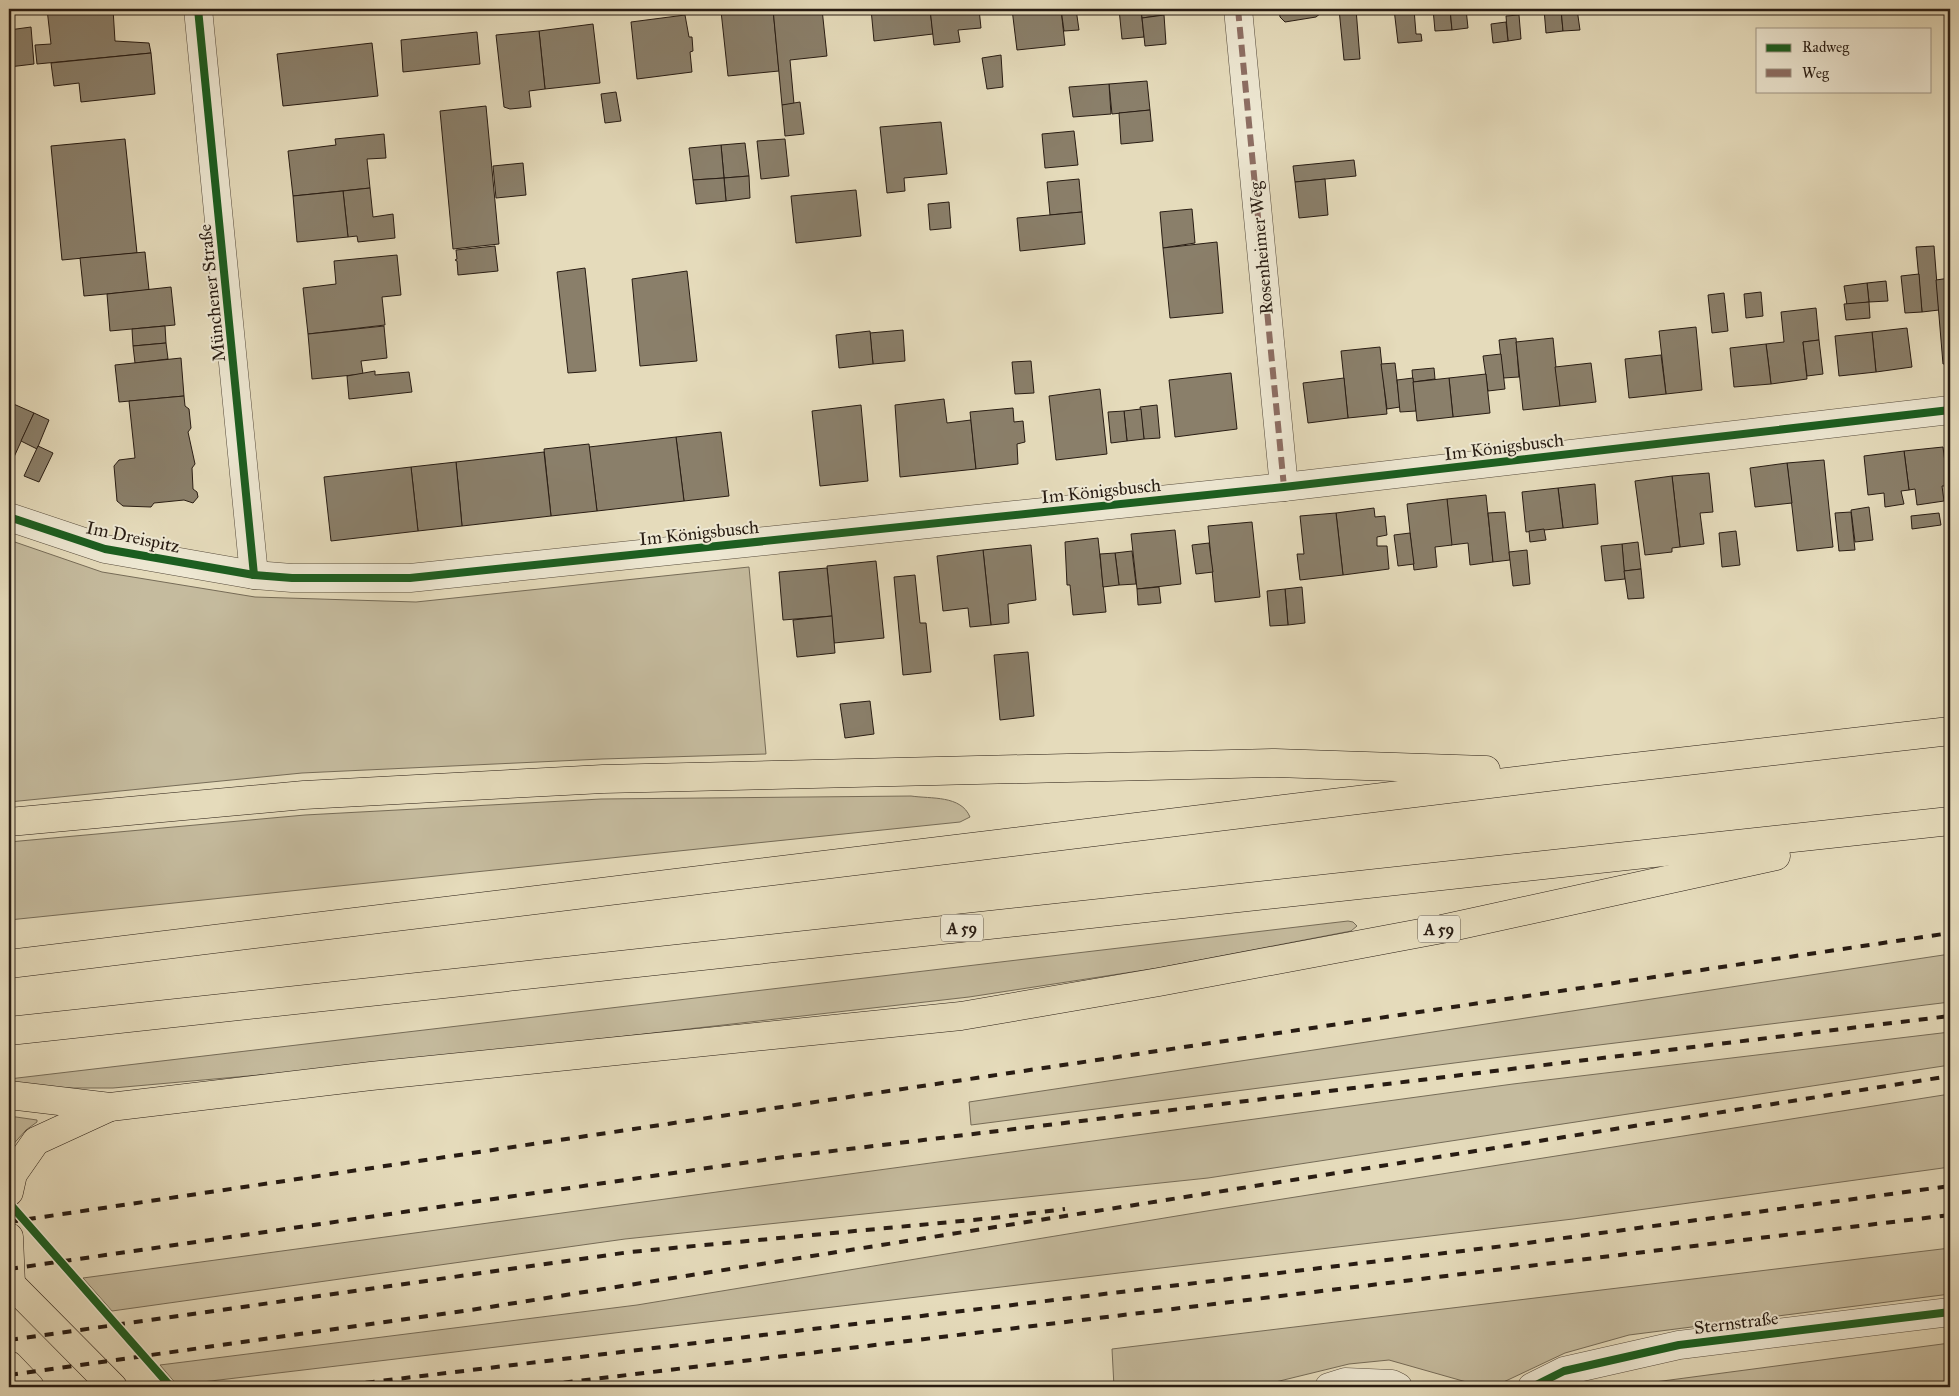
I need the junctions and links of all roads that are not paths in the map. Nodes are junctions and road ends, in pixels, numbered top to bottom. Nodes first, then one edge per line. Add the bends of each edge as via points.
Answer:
1 (198, 9) edge
2 (1238, 9) edge
3 (1950, 410) edge
4 (1284, 487) junction
5 (9, 517) edge
6 (254, 575) junction
7 (1950, 731) edge
8 (1572, 774) junction
9 (1950, 821) edge
10 (9, 822) edge
11 (1915, 826) junction
12 (9, 964) edge
13 (9, 1031) edge
14 (9, 1095) edge
15 (110, 1107) junction
16 (9, 1192) edge
17 (9, 1236) edge
18 (10, 1283) edge
19 (1950, 1312) edge
20 (9, 1365) edge
21 (30, 1387) edge
22 (113, 1387) edge
23 (1329, 1387) edge
24 (1398, 1387) edge
25 (1532, 1387) edge

1 - 6 street, Münchener Straße
2 - 4 street, Rosenheimer Weg
3 - 4 street, Im Königsbusch
4 - 6 street, Im Königsbusch via 410,578
5 - 6 street, Im Dreispitz via 105,549
7 - 8 main road
8 - 10 main road via 1275,763 603,779 304,796
8 - 12 main road
9 - 11 main road, A 59
11 - 13 main road, A 59
11 - 15 main road, A 59 via 1442,929 961,1016 371,1076
14 - 15 main road
15 - 16 main road via 36,1141 13,1174
17 - 18 main road
18 - 22 main road
19 - 25 street, Sternstraße via 1679,1345 1564,1371
20 - 21 main road
23 - 24 street via 1345,1382

